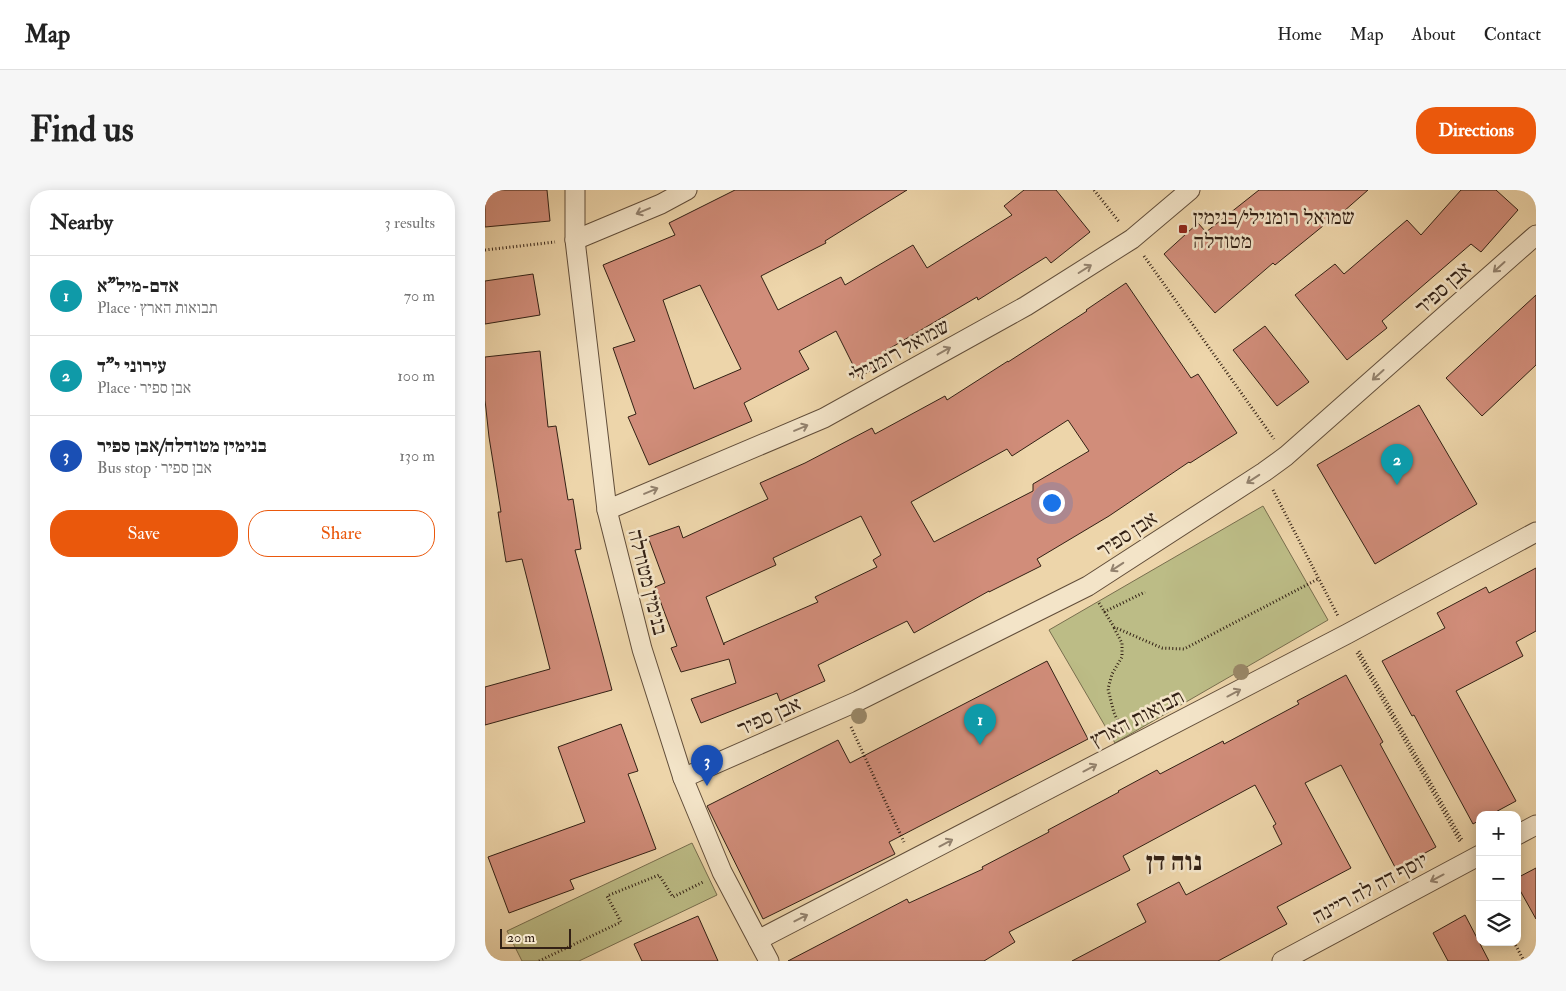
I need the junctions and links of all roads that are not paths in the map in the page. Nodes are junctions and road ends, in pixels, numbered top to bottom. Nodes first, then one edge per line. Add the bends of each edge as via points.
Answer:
1 (575, 190) edge
2 (687, 190) edge
3 (1190, 190) edge
4 (1536, 235) edge
5 (575, 240) junction
6 (607, 510) junction
7 (1536, 532) edge
8 (683, 778) junction
9 (1536, 825) edge
10 (1521, 833) edge
11 (1475, 857) edge
12 (758, 940) junction
13 (769, 961) edge
14 (1282, 961) edge

1 - 5 street, בנימין מטודלה
2 -> 5 street
6 -> 3 street, שמואל רומנילי via 824,418 1026,306 1132,239
4 -> 8 street, אבן ספיר via 1286,456 1088,586 843,708
5 - 6 street, בנימין מטודלה
6 - 8 street, בנימין מטודלה via 642,649
12 -> 7 street, תבואות הארץ via 1347,634
8 - 12 street, בנימין מטודלה via 722,872
9 - 10 street
11 -> 14 street, יוסף דה לה ריינה
12 - 13 street, בנימין מטודלה

